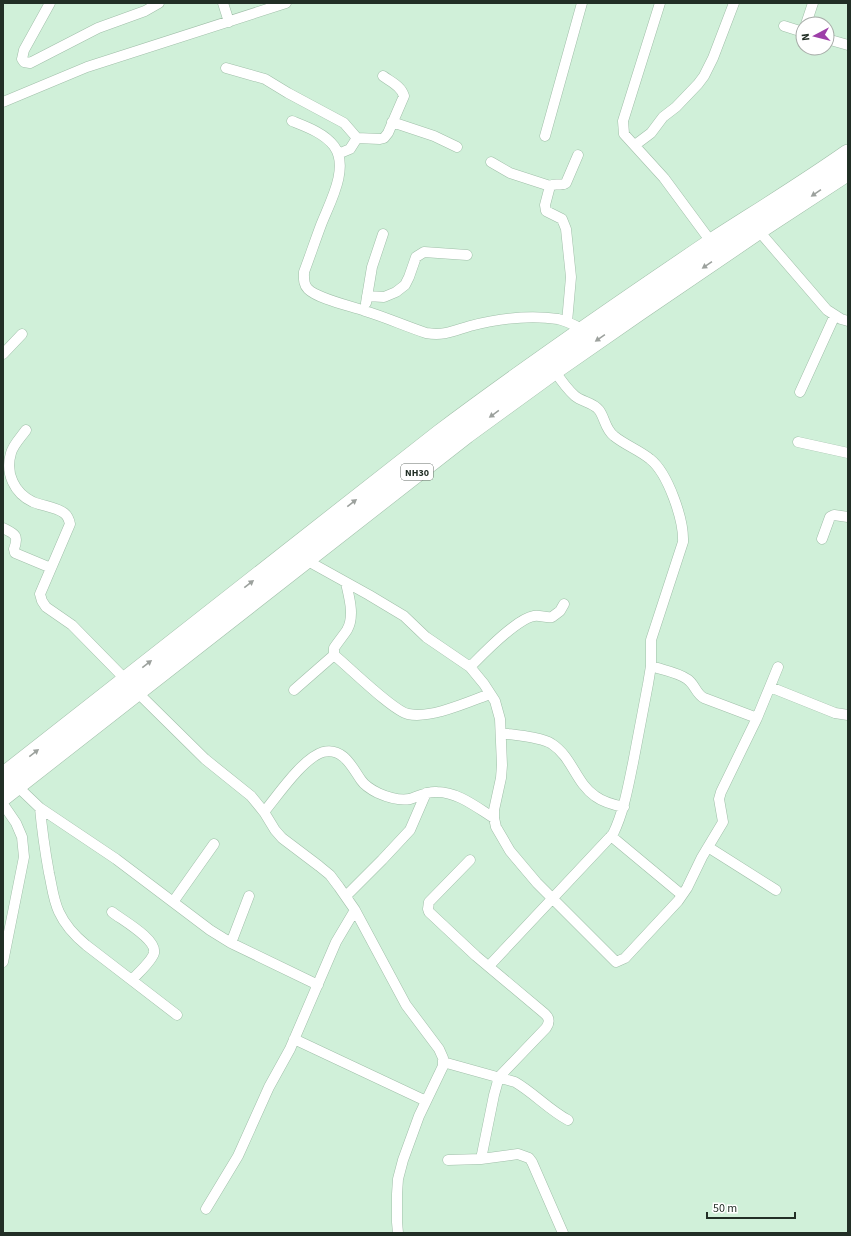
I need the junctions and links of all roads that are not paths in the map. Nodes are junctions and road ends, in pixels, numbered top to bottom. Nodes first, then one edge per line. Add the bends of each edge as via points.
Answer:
1 (50, 3) edge
2 (159, 3) edge
3 (223, 3) edge
4 (286, 3) edge
5 (582, 3) edge
6 (660, 3) edge
7 (734, 3) edge
8 (813, 3) edge
9 (809, 16) edge
10 (228, 22) junction
11 (784, 26) dead end
12 (795, 29) edge
13 (835, 41) edge
14 (848, 45) edge
15 (226, 68) dead end
16 (383, 76) dead end
17 (3, 102) edge
18 (292, 120) dead end
19 (392, 122) junction
20 (544, 136) dead end
21 (357, 138) junction
22 (635, 145) junction
23 (457, 147) dead end
24 (338, 154) junction
25 (848, 154) edge
26 (578, 155) dead end
27 (491, 162) dead end
28 (848, 171) edge
29 (550, 186) junction
30 (758, 230) junction
31 (383, 234) dead end
32 (712, 243) junction
33 (467, 255) dead end
34 (367, 296) junction
35 (365, 311) junction
36 (835, 315) junction
37 (848, 321) edge
38 (575, 326) junction
39 (22, 334) dead end
40 (3, 354) edge
41 (554, 370) junction
42 (800, 392) dead end
43 (26, 430) dead end
44 (798, 442) dead end
45 (848, 453) edge
46 (848, 517) edge
47 (3, 528) edge
48 (822, 539) dead end
49 (306, 560) junction
50 (51, 568) junction
51 (346, 583) junction
52 (564, 604) dead end
53 (334, 655) junction
54 (651, 666) junction
55 (470, 667) junction
56 (778, 667) dead end
57 (131, 686) junction
58 (770, 687) junction
59 (294, 690) dead end
60 (490, 694) junction
61 (848, 715) edge
62 (757, 718) junction
63 (501, 733) junction
64 (8, 786) edge
65 (426, 793) junction
66 (3, 804) edge
67 (40, 808) junction
68 (624, 808) junction
69 (264, 812) junction
70 (494, 818) junction
71 (611, 836) junction
72 (214, 844) dead end
73 (708, 847) junction
74 (470, 860) dead end
75 (776, 890) dead end
76 (682, 895) junction
77 (249, 896) dead end
78 (346, 896) junction
79 (552, 899) junction
80 (172, 902) junction
81 (355, 910) junction
82 (112, 912) dead end
83 (231, 943) junction
84 (3, 962) edge
85 (489, 966) junction
86 (132, 980) junction
87 (318, 984) junction
88 (177, 1014) dead end
89 (294, 1039) junction
90 (443, 1062) junction
91 (499, 1077) junction
92 (426, 1101) junction
93 (568, 1120) dead end
94 (481, 1159) junction
95 (448, 1160) dead end
96 (206, 1209) dead end
97 (398, 1233) edge
98 (563, 1233) edge

1 - 2 street via 24,50 24,62 30,63 98,28
3 - 10 street
4 - 10 street
5 - 20 street
6 - 22 street via 624,122 624,134
7 - 22 street via 704,76 676,107 663,117 651,133
8 - 9 street
10 - 17 street via 87,67
11 - 12 street
13 - 14 street
15 - 21 street via 266,79 344,123
16 - 19 street via 398,87 404,96
18 - 24 street via 324,136
19 - 21 street via 384,138
19 - 23 street via 434,136
21 - 24 street via 350,149
22 - 32 street via 664,178
24 - 35 street via 340,171 336,188 304,272 305,285 318,295
25 - 32 highway, NH30
26 - 29 street via 566,183
27 - 29 street via 510,174
28 -> 30 highway, NH30
29 - 38 street via 545,208 562,219 566,229
30 - 36 street via 818,300
30 -> 41 highway, NH30
31 - 34 street via 372,267
32 - 38 highway, NH30
33 - 34 street via 424,252 419,254 405,285 384,297
34 - 35 street
35 - 38 street via 436,335 471,326 523,318 559,319
36 - 37 street
36 - 42 street
57 -> 38 highway, NH30 via 440,434 512,380
39 - 40 street
41 -> 49 highway, NH30 via 466,434
41 - 54 street via 576,397 600,410 613,436 650,458 663,474 678,511 683,542 651,640
43 - 50 street via 11,452 8,468 11,480 24,496 62,512 69,518 70,524
44 - 45 street
46 - 48 street via 830,517
47 - 50 street via 16,537 16,553
49 - 51 street
49 - 57 highway, NH30
50 - 57 street via 40,594 46,607 72,625
51 - 53 street via 351,609 350,621 334,648
51 - 55 street via 404,616 426,637
52 - 55 street via 556,616 526,618 505,633
53 - 59 street
53 - 60 street via 407,714 446,710
54 - 62 street via 689,680 704,698
54 - 68 street
55 - 60 street
56 - 58 street
57 - 64 highway, NH30
57 - 69 street via 205,759 251,796
58 - 61 street via 836,713
58 - 62 street
60 - 63 street via 495,701
62 - 73 street via 721,792 719,799 723,822
63 - 68 street via 553,744 567,758 593,795
63 - 70 street via 502,771
64 - 67 street
65 - 69 street via 404,800 378,792 362,781 340,754 331,751 309,759
65 - 70 street via 447,793 461,798
65 - 78 street via 410,830
66 - 84 street via 22,837 24,857
67 - 80 street via 116,859
67 - 86 street via 54,897 59,913 76,936
68 - 71 street
69 - 78 street via 282,838 330,875
70 - 79 street via 501,837 510,850
71 - 76 street
71 - 79 street
72 - 80 street
73 - 75 street
73 - 76 street
74 - 85 street via 429,902 428,909
76 - 79 street via 625,958 616,962
77 - 83 street
78 - 81 street
79 - 85 street
80 - 83 street
81 - 87 street via 336,942
81 - 90 street via 403,999 439,1049
82 - 86 street via 149,939 153,947 151,958
83 - 87 street
85 - 91 street via 549,1020 546,1028
86 - 88 street
87 - 89 street
89 - 92 street
89 - 96 street via 238,1156
90 - 91 street
90 - 92 street via 440,1075
91 - 93 street via 524,1087
91 - 94 street
92 - 97 street via 398,1179
94 - 95 street
94 - 98 street via 518,1154 529,1158

